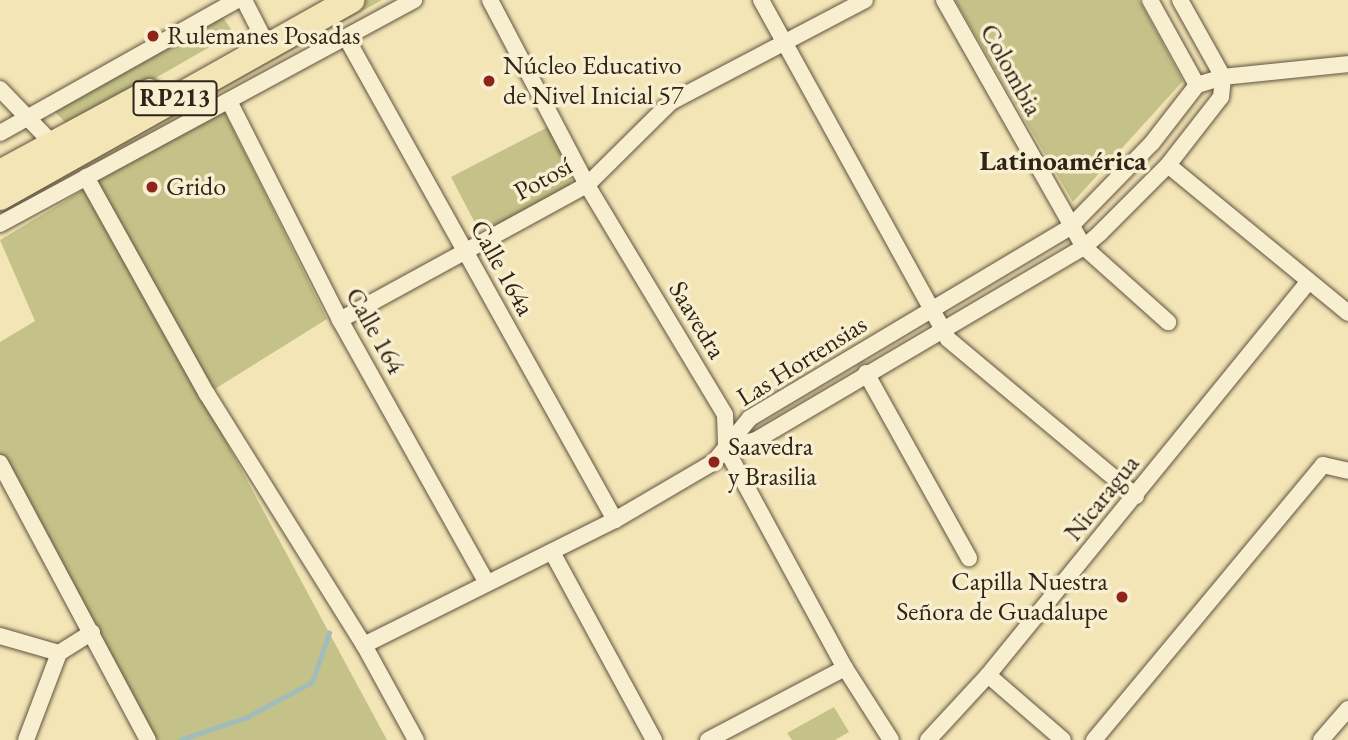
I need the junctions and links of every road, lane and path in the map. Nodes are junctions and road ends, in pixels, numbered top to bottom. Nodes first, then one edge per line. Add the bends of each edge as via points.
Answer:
1 (237, 0) edge
2 (244, 0) edge
3 (317, 0) edge
4 (351, 0) edge
5 (414, 0) edge
6 (490, 0) edge
7 (761, 0) edge
8 (865, 0) edge
9 (944, 0) edge
10 (1150, 0) edge
11 (1180, 0) edge
12 (260, 32) junction
13 (347, 39) junction
14 (785, 43) junction
15 (1348, 64) edge
16 (1223, 77) junction
17 (1197, 85) junction
18 (0, 89) edge
19 (229, 102) junction
20 (30, 117) junction
21 (0, 133) edge
22 (53, 144) junction
23 (1168, 164) junction
24 (0, 173) edge
25 (86, 177) junction
26 (587, 185) junction
27 (0, 197) edge
28 (0, 224) edge
29 (1070, 227) junction
30 (1084, 247) junction
31 (463, 250) junction
32 (1309, 281) junction
33 (931, 310) junction
34 (1348, 313) edge
35 (340, 320) junction
36 (1168, 322) dead end
37 (942, 329) junction
38 (866, 373) junction
39 (726, 449) junction
40 (0, 463) edge
41 (1348, 471) edge
42 (1136, 496) junction
43 (615, 520) junction
44 (552, 552) junction
45 (969, 558) dead end
46 (486, 581) junction
47 (92, 632) junction
48 (0, 636) edge
49 (363, 645) junction
50 (59, 653) junction
51 (845, 668) junction
52 (988, 675) junction
53 (1348, 709) edge
54 (26, 740) edge
55 (148, 740) edge
56 (416, 740) edge
57 (654, 740) edge
58 (708, 740) edge
59 (891, 740) edge
60 (928, 740) edge
61 (1063, 740) edge
62 (1094, 740) edge
63 (1321, 740) edge

1 - 20 street
2 - 12 street
3 - 12 main road, RP213
4 - 27 main road, RP213
5 - 13 street
6 - 26 street, Saavedra
7 - 14 street
8 - 14 street, Potosí
9 - 29 street, Colombia
10 - 17 street
11 - 16 street
12 - 22 main road, RP213
13 - 19 street
13 - 31 street, Calle 164a
14 - 26 street, Potosí via 671,102
14 - 33 street
15 - 16 street
16 - 17 street
16 - 23 street, Las Hortensias via 1221,97
17 - 29 street, Las Hortensias via 1152,143
18 - 20 street
19 - 25 street
19 - 35 street, Calle 164
20 - 21 street
20 - 22 street
22 - 24 main road, RP213
23 - 30 street, Las Hortensias
23 - 32 street
25 - 28 street
25 - 49 street via 207,394
26 - 31 street, Potosí
26 - 39 street, Saavedra via 725,415
29 - 30 street, Colombia
29 - 33 street, Las Hortensias
30 - 36 street, Colombia
30 - 37 street, Las Hortensias
31 - 35 street, Potosí
31 - 43 street, Calle 164a
32 - 34 street
32 - 42 street, Nicaragua
33 - 37 street
33 - 39 street, Las Hortensias via 750,418
35 - 46 street, Calle 164
37 - 38 street, Las Hortensias
37 - 42 street via 948,340
38 - 39 street, Las Hortensias via 758,439
38 - 45 street
39 - 43 street via 714,462
39 - 51 street, Saavedra
40 - 47 street
41 - 62 street via 1324,465
42 - 52 street, Nicaragua
43 - 44 street
44 - 46 street
44 - 57 street
46 - 49 street
47 - 50 street
47 - 55 street
48 - 50 street
49 - 56 street
50 - 54 street
51 - 58 street
51 - 59 street, Saavedra
52 - 60 street, Nicaragua
52 - 61 street
53 - 63 street

